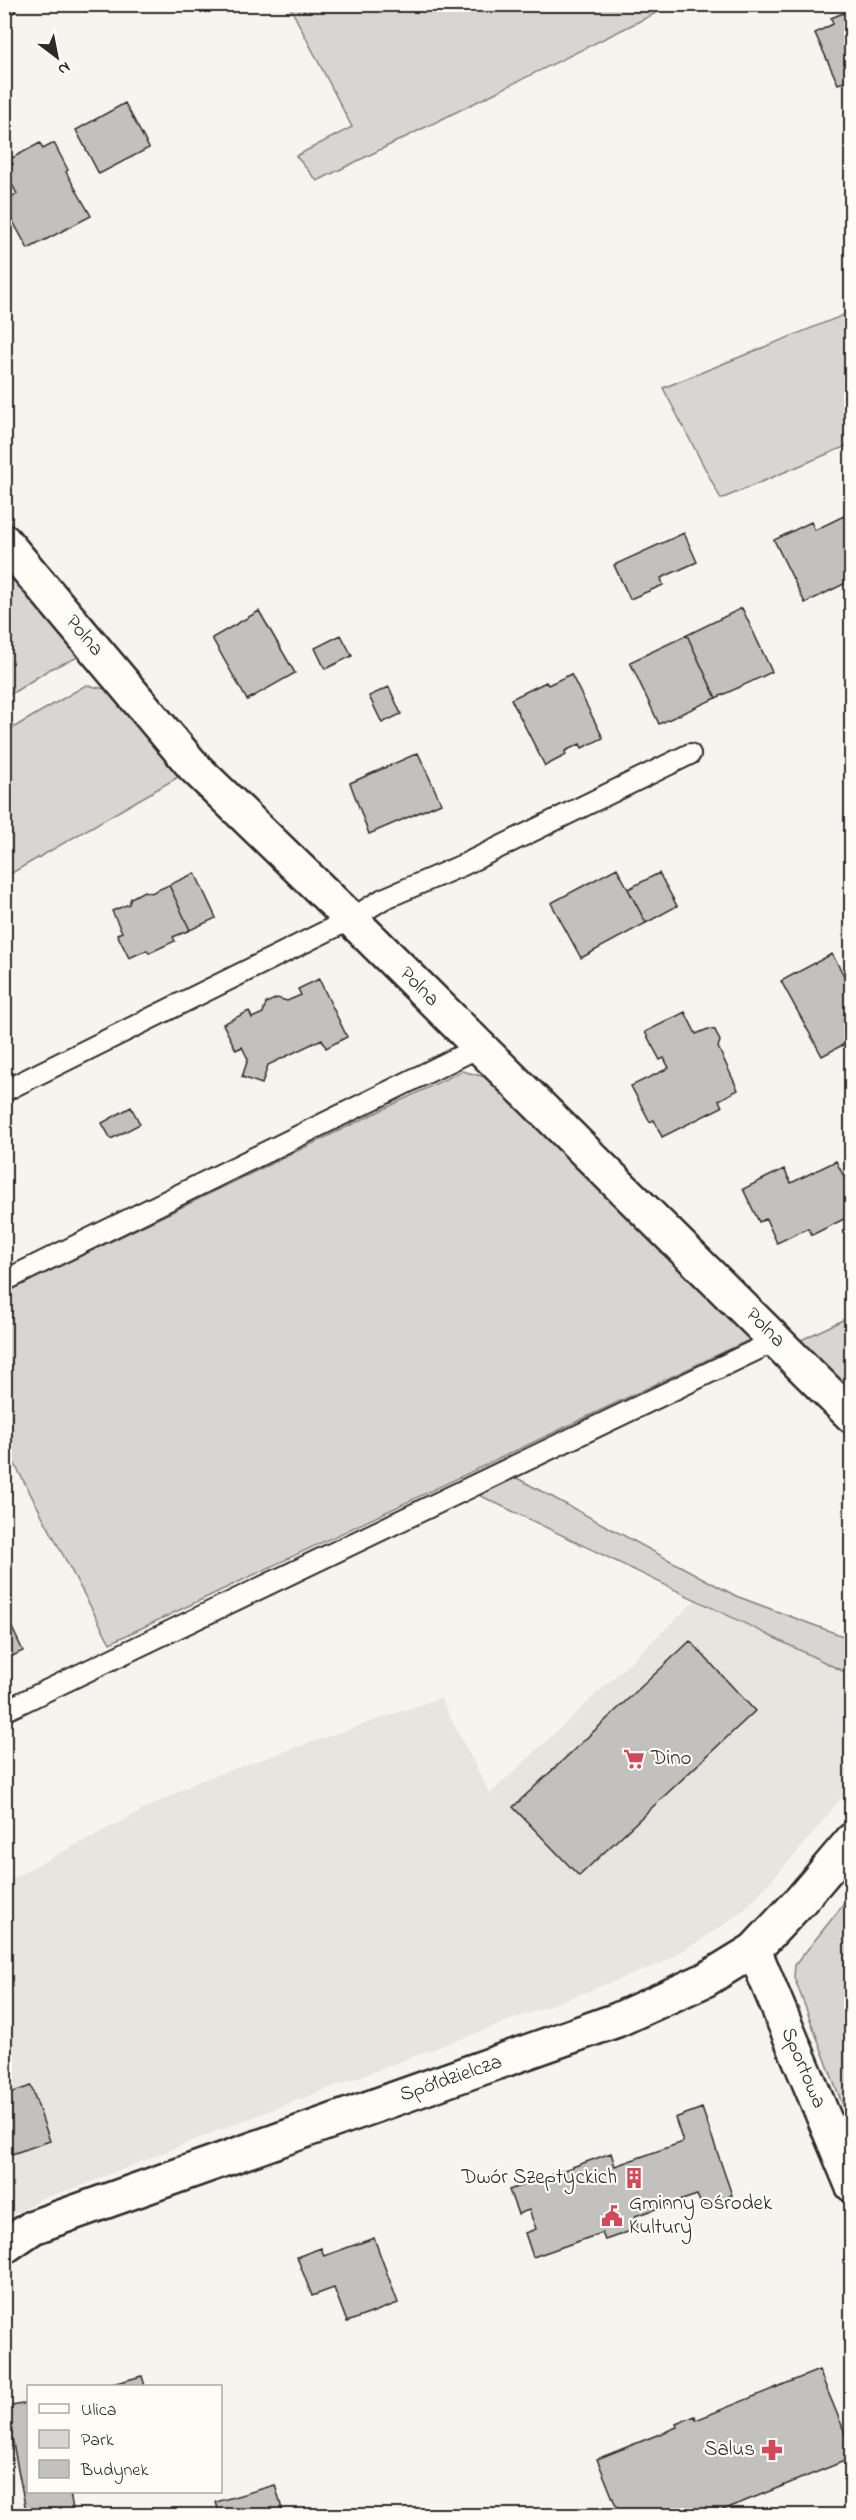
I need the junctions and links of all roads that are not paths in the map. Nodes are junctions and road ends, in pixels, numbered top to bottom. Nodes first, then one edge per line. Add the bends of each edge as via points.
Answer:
1 (4, 541) edge
2 (690, 754) dead end
3 (351, 919) junction
4 (479, 1047) junction
5 (4, 1091) edge
6 (4, 1281) edge
7 (777, 1340) junction
8 (852, 1416) edge
9 (4, 1711) edge
10 (852, 1840) edge
11 (754, 1950) junction
12 (852, 2185) edge
13 (4, 2247) edge

1 - 3 street, Polna via 194,767
2 - 3 lane via 463,865 383,898
3 - 4 street, Polna
3 - 5 lane
4 - 6 lane
4 - 7 street, Polna
7 - 8 street, Polna
7 - 9 lane
10 - 11 street, Spółdzielcza
11 - 12 street, Sportowa
11 - 13 street, Spółdzielcza via 705,1980 617,2020 33,2227

